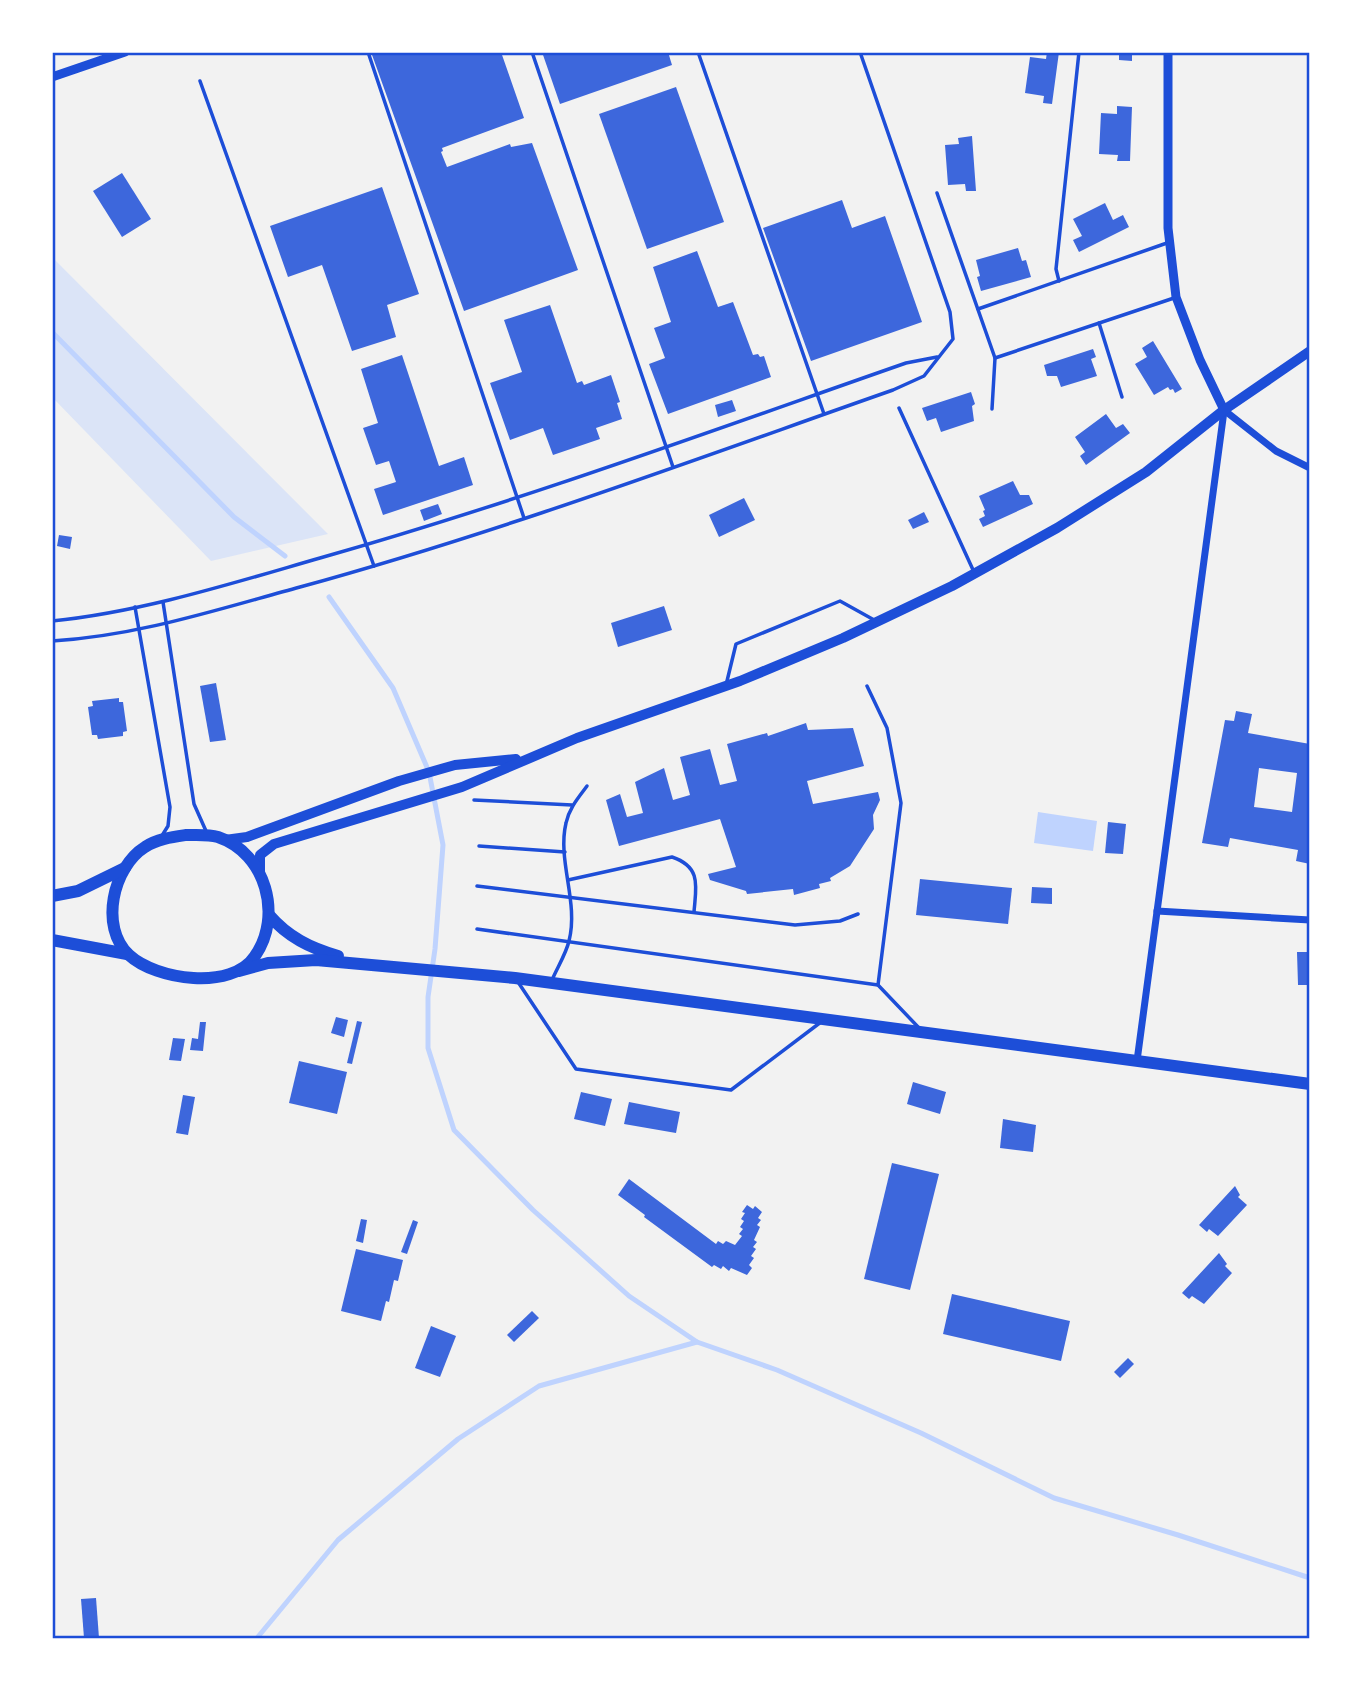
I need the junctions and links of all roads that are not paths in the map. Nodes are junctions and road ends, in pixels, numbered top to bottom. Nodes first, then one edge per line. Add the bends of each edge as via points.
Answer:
1 (125, 52) edge
2 (368, 52) edge
3 (532, 52) edge
4 (698, 52) edge
5 (860, 52) edge
6 (1079, 52) edge
7 (1168, 52) edge
8 (52, 78) edge
9 (200, 81) dead end
10 (937, 193) dead end
11 (1170, 242) junction
12 (1059, 281) junction
13 (1176, 297) junction
14 (978, 309) junction
15 (1099, 323) junction
16 (1310, 351) edge
17 (939, 356) junction
18 (995, 358) junction
19 (817, 394) junction
20 (1122, 397) dead end
21 (899, 408) dead end
22 (992, 409) dead end
23 (1224, 410) junction
24 (824, 414) junction
25 (666, 448) junction
26 (673, 467) junction
27 (1310, 468) edge
28 (517, 498) junction
29 (524, 518) junction
30 (367, 545) junction
31 (374, 566) junction
32 (975, 574) junction
33 (163, 601) junction
34 (135, 607) junction
35 (52, 621) edge
36 (877, 622) junction
37 (166, 624) junction
38 (139, 630) junction
39 (52, 641) edge
40 (726, 685) junction
41 (866, 685) dead end
42 (526, 758) junction
43 (587, 786) dead end
44 (474, 800) dead end
45 (572, 806) junction
46 (209, 835) junction
47 (225, 840) junction
48 (159, 841) junction
49 (479, 846) dead end
50 (565, 852) junction
51 (125, 868) junction
52 (260, 873) junction
53 (568, 880) junction
54 (477, 886) dead end
55 (52, 896) edge
56 (571, 896) junction
57 (1157, 911) junction
58 (694, 912) junction
59 (858, 914) dead end
60 (269, 915) junction
61 (1310, 920) edge
62 (477, 929) dead end
63 (52, 940) edge
64 (569, 941) junction
65 (127, 954) junction
66 (362, 963) junction
67 (239, 971) junction
68 (515, 978) junction
69 (551, 982) junction
70 (878, 985) junction
71 (823, 1020) junction
72 (923, 1033) junction
73 (1137, 1062) junction
74 (1310, 1084) edge

1 - 8 street
2 - 28 lane
3 - 25 lane
4 - 19 lane
5 - 17 lane via 950,312 953,339
6 - 12 lane via 1056,269
7 - 11 street
9 - 30 lane
10 - 14 lane
11 - 12 lane
11 - 13 street
12 - 14 lane
13 - 15 lane
13 - 23 street
14 - 18 lane
15 - 18 lane
15 - 20 lane
16 - 23 main road
17 - 19 lane
17 - 24 lane via 924,376
18 - 22 lane
19 - 24 lane
19 - 25 lane
21 - 32 lane
23 - 27 street via 1276,451
23 - 32 main road via 1146,472
23 - 57 street
24 - 26 lane
25 - 26 lane
25 - 28 lane
26 - 29 lane
28 - 29 lane
28 - 30 lane
29 - 31 lane
30 - 31 lane
30 - 33 lane
31 - 37 lane
32 - 36 main road
33 - 34 lane
33 - 37 lane
34 - 35 lane
34 - 38 lane
36 - 40 main road
36 - 40 lane via 840,601 736,644
37 - 38 lane
37 - 46 lane via 194,804
38 - 39 lane
38 - 48 lane via 170,807 168,826
40 - 42 main road
41 - 70 lane via 887,729 901,803
42 - 47 main road via 455,765 247,837
42 - 52 main road via 462,787 274,844 260,855
43 - 45 lane
44 - 45 lane
45 - 50 lane via 564,833
46 - 47 main road
46 - 48 main road
47 - 52 main road
48 - 51 main road via 135,854
49 - 50 lane
50 - 53 lane
51 - 55 main road via 78,891
51 - 65 main road via 112,905
52 - 60 main road
53 - 56 lane
53 - 58 lane via 672,857 686,863 695,875
54 - 56 lane
56 - 58 lane
56 - 64 lane
57 - 61 street
57 - 73 street
58 - 59 lane via 795,925 840,922
60 - 66 main road via 314,949
60 - 67 main road via 266,936 254,958
62 - 64 lane
63 - 65 main road
64 - 69 lane
64 - 70 lane
65 - 67 main road via 159,972 186,978 214,978
66 - 67 main road via 290,960
66 - 68 main road
68 - 69 main road
68 - 71 lane via 576,1069 731,1090
69 - 71 main road
70 - 72 lane
71 - 72 main road
72 - 73 main road
73 - 74 main road

